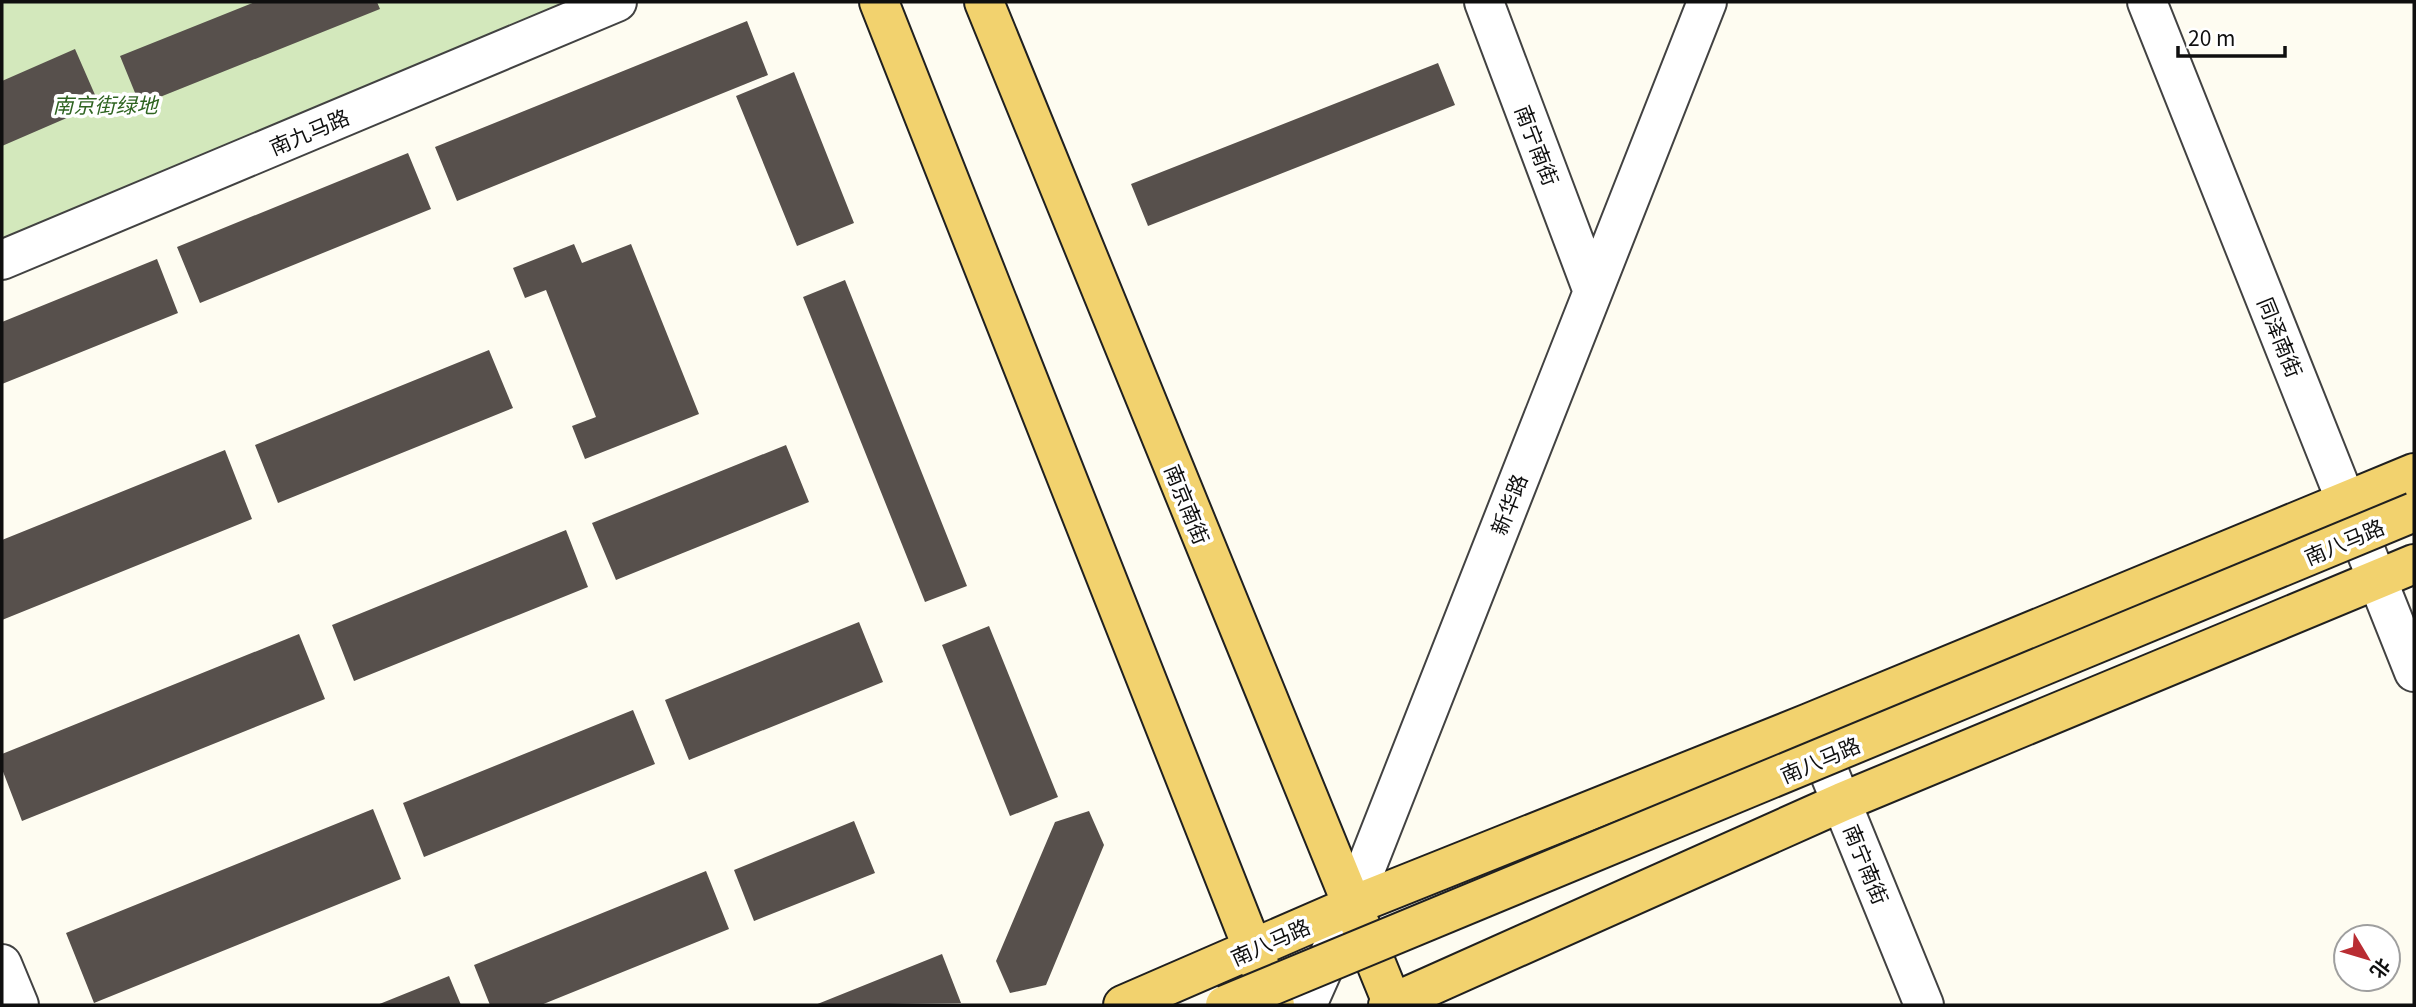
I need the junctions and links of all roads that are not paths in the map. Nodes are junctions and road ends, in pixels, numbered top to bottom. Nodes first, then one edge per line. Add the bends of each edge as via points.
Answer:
1 (617, 2) edge
2 (879, 2) edge
3 (984, 2) edge
4 (1484, 2) edge
5 (1707, 2) edge
6 (2147, 2) edge
7 (2, 260) edge
8 (1592, 289) junction
9 (2414, 473) edge
10 (2348, 502) junction
11 (2414, 512) edge
12 (2414, 564) edge
13 (2377, 579) junction
14 (2414, 672) edge
15 (1809, 723) junction
16 (1842, 802) junction
17 (1351, 906) junction
18 (1254, 949) junction
19 (2, 964) edge
20 (19, 1005) edge
21 (1123, 1005) edge
22 (1225, 1005) edge
23 (1275, 1005) edge
24 (1307, 1005) edge
25 (1391, 1005) edge
26 (1924, 1005) edge

1 - 7 street, 南九马路
2 - 18 main road
3 - 17 main road, 南京南街
4 - 8 street, 南宁南街
5 - 8 street, 新华路
6 - 10 street, 同泽南街
8 - 17 street, 新华路
9 - 10 main road, 南八马路
10 - 13 street, 同泽南街
10 - 15 main road, 南八马路
11 - 22 main road, 南八马路, bridge
12 - 13 main road
13 - 14 street, 同泽南街
13 - 16 main road
15 - 16 street, 南宁南街
15 - 17 main road, 南八马路
16 - 25 main road
16 - 26 street, 南宁南街
17 - 18 main road, 南八马路
17 - 24 street, 新华路
17 - 25 main road, 南京南街
18 - 21 main road, 南八马路
18 - 23 main road
19 - 20 street

